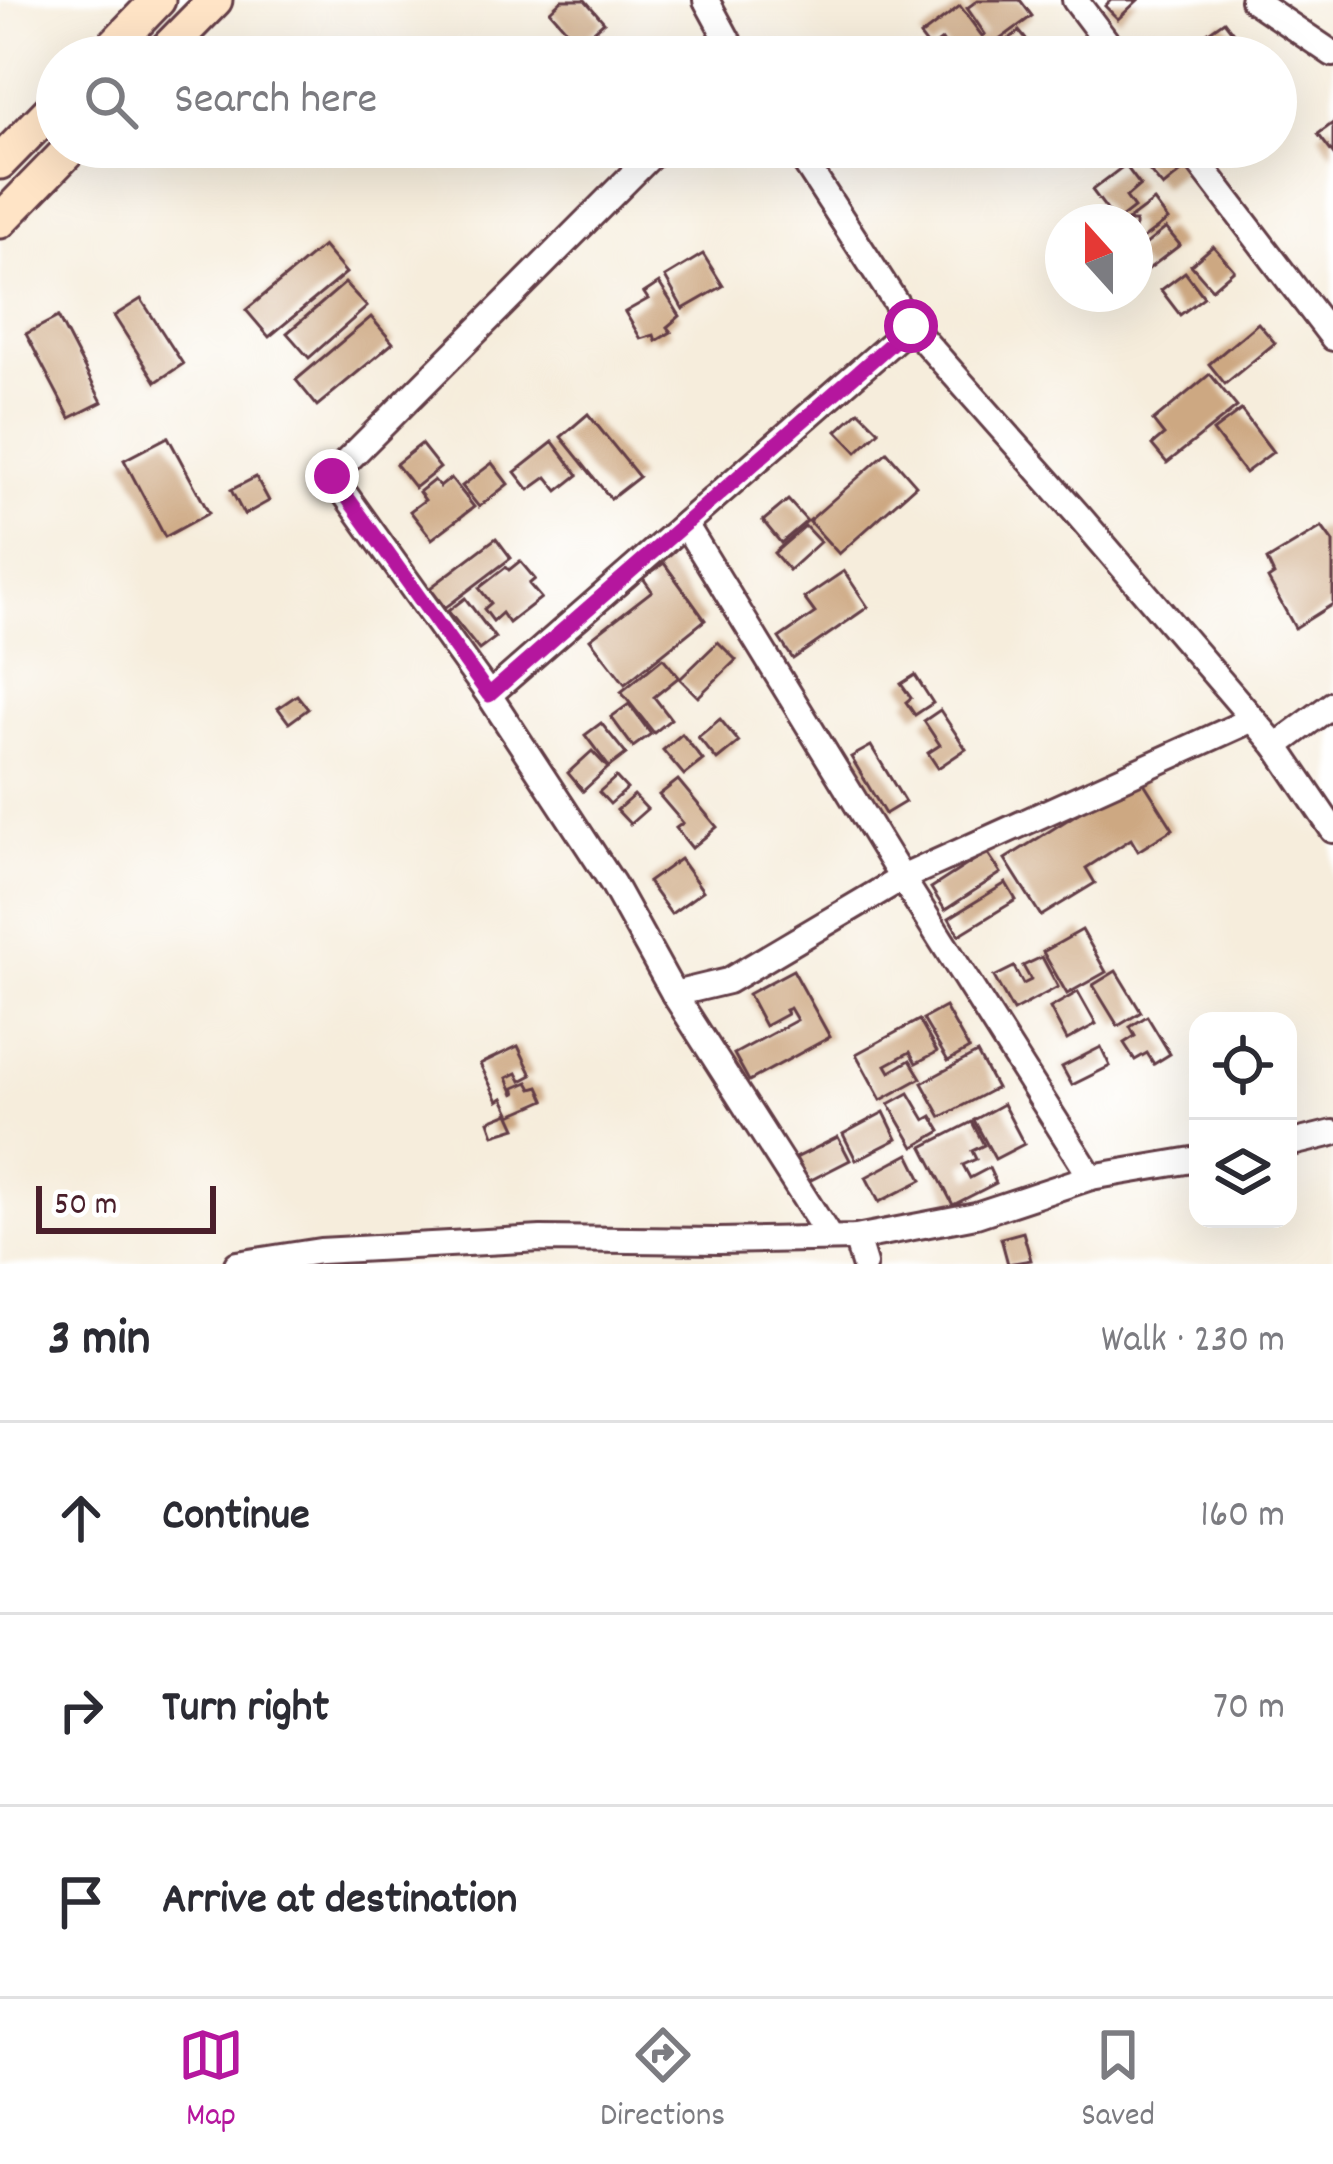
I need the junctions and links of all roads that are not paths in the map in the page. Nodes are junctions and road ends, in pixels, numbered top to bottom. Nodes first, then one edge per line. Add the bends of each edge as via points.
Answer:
1 (158, 0) edge
2 (215, 0) edge
3 (706, 0) edge
4 (1075, 0) edge
5 (1252, 0) edge
6 (123, 36) edge
7 (180, 36) edge
8 (726, 36) edge
9 (1102, 36) edge
10 (1333, 54) edge
11 (36, 127) edge
12 (0, 166) edge
13 (51, 168) edge
14 (639, 168) edge
15 (809, 168) edge
16 (1203, 168) edge
17 (25, 195) junction
18 (0, 221) edge
19 (911, 326) junction
20 (1333, 338) edge
21 (685, 524) junction
22 (489, 695) junction
23 (1333, 704) edge
24 (1253, 719) junction
25 (1276, 746) junction
26 (1333, 830) edge
27 (902, 878) junction
28 (674, 994) junction
29 (1333, 1133) edge
30 (1297, 1142) edge
31 (1189, 1161) edge
32 (1091, 1177) junction
33 (843, 1238) junction
34 (541, 1239) junction
35 (725, 1253) edge
36 (323, 1257) edge
37 (237, 1264) edge
38 (554, 1264) edge
39 (864, 1264) edge

1 - 6 main road
2 - 7 main road
3 - 8 street
4 - 9 street
5 - 10 street
11 - 12 main road
12 - 17 street
13 - 17 main road
14 - 22 street via 332,476
15 - 19 street
16 - 20 street
17 - 18 main road
19 - 21 street
19 - 24 street
21 - 22 street
21 - 27 street
22 - 28 street via 613,884
23 - 25 street
24 - 25 street
24 - 27 street
25 - 26 street
27 - 28 street via 728,981
27 - 32 street
28 - 33 street
29 - 30 street
31 - 32 street
32 - 33 street via 976,1215
33 - 35 street
33 - 39 street
34 - 35 street
34 - 36 street
34 - 38 street
36 - 37 street

